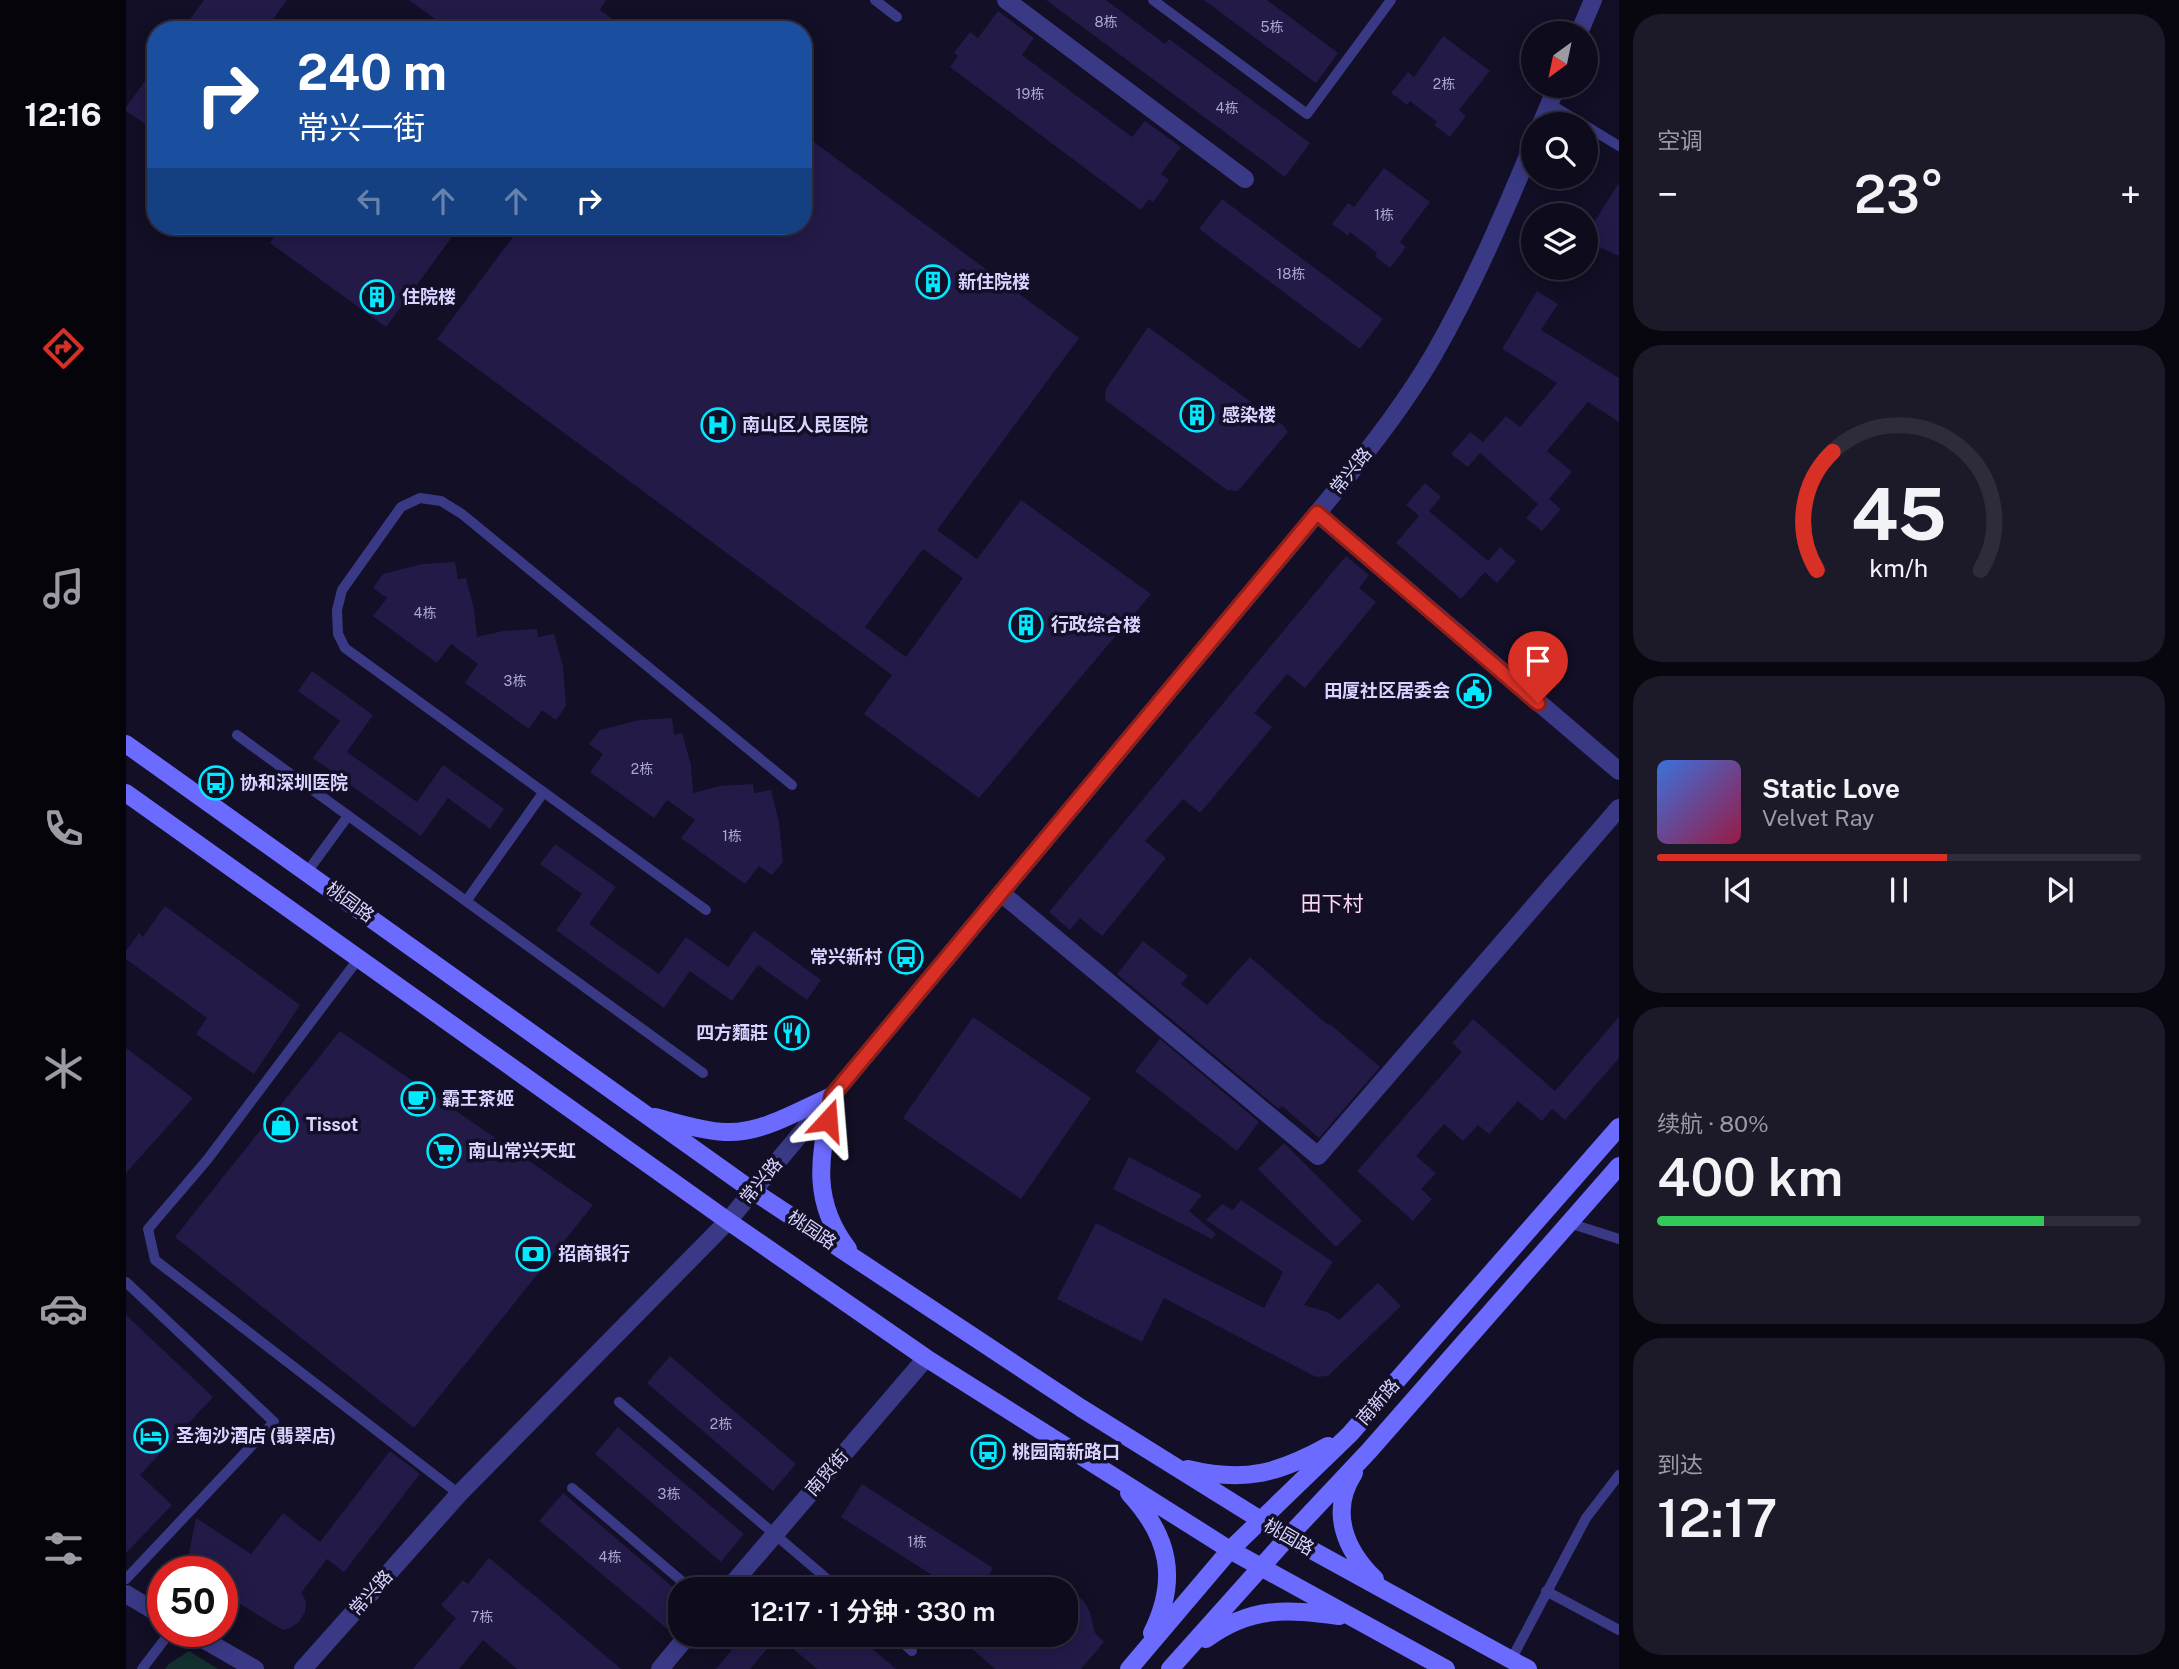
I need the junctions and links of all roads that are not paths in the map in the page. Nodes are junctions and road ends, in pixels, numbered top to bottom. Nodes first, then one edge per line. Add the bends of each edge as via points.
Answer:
1 (875, 0) edge
2 (1006, 0) edge
3 (1153, 0) edge
4 (1391, 0) edge
5 (1593, 0) edge
6 (897, 17) dead end
7 (1585, 21) edge
8 (1552, 98) edge
9 (1550, 104) junction
10 (1546, 112) edge
11 (1563, 112) edge
12 (1598, 133) edge
13 (1619, 146) edge
14 (1521, 172) edge
15 (1245, 180) dead end
16 (1317, 513) junction
17 (237, 736) dead end
18 (126, 744) edge
19 (1619, 771) edge
20 (792, 785) dead end
21 (126, 793) edge
22 (543, 793) junction
23 (1619, 808) edge
24 (348, 816) junction
25 (307, 872) junction
26 (1001, 893) junction
27 (467, 900) junction
28 (706, 910) dead end
29 (359, 958) junction
30 (703, 1073) dead end
31 (832, 1096) junction
32 (648, 1115) junction
33 (1619, 1127) edge
34 (1619, 1166) edge
35 (753, 1191) junction
36 (728, 1221) junction
37 (1569, 1223) junction
38 (1619, 1239) edge
39 (861, 1263) junction
40 (126, 1282) edge
41 (926, 1358) junction
42 (619, 1402) dead end
43 (1350, 1434) junction
44 (1369, 1451) junction
45 (1159, 1457) junction
46 (1112, 1475) junction
47 (1619, 1475) edge
48 (572, 1488) dead end
49 (458, 1494) junction
50 (1261, 1521) junction
51 (775, 1534) junction
52 (1288, 1537) junction
53 (1230, 1550) junction
54 (1260, 1567) junction
55 (677, 1577) edge
56 (738, 1577) edge
57 (825, 1577) edge
58 (126, 1579) edge
59 (1546, 1591) junction
60 (1391, 1593) junction
61 (126, 1594) edge
62 (147, 1606) edge
63 (1350, 1618) junction
64 (1619, 1630) edge
65 (159, 1647) edge
66 (217, 1647) edge
67 (678, 1647) edge
68 (907, 1647) edge
69 (912, 1651) dead end
70 (1142, 1653) junction
71 (1511, 1660) junction
72 (142, 1669) edge
73 (256, 1669) edge
74 (303, 1669) edge
75 (660, 1669) edge
76 (1129, 1669) edge
77 (1171, 1669) edge
78 (1446, 1669) edge
79 (1528, 1669) edge

1 - 6 lane
2 - 15 street
3 - 4 lane via 1307,114
5 - 7 street
8 - 9 street
9 - 10 street
9 - 11 lane
12 - 13 lane
14 - 16 street, 常兴路 via 1481,266 1433,356 1375,441
16 - 19 street
16 - 26 street, 常兴路
17 - 24 lane
18 - 25 main road, 桃园路
20 - 22 lane via 462,514 441,501 420,498 401,507 342,590 338,634 345,648
21 - 29 main road
22 - 27 lane
22 - 28 lane
23 - 26 street via 1318,1156
24 - 25 lane
24 - 27 lane
25 - 32 main road, 桃园路
26 - 31 street, 常兴路
27 - 30 lane
29 - 36 main road
29 - 49 lane via 207,1160 148,1229 155,1260
31 - 32 main road via 741,1131 710,1131
31 - 35 street, 常兴路
31 - 39 main road via 820,1160 822,1193 831,1224
32 - 35 main road, 桃园路
33 - 43 main road, 南新路
34 - 37 main road, 南新路
35 - 36 street, 常兴路
35 - 39 main road, 桃园路
36 - 41 main road
36 - 49 street, 常兴路
37 - 38 lane
37 - 44 main road, 南新路
39 - 45 main road, 桃园路
40 - 58 lane via 274,1422
41 - 46 main road
41 - 51 street, 南贸街
42 - 51 lane
43 - 45 main road via 1298,1463 1242,1477 1186,1469
43 - 50 main road, 南新路
44 - 52 main road, 南新路
44 - 60 main road via 1349,1481 1342,1523 1347,1543 1363,1567
45 - 50 main road, 桃园路
46 - 53 main road
46 - 70 main road via 1145,1511 1166,1555 1165,1598
47 - 59 lane via 1586,1518
48 - 55 lane
49 - 74 street, 常兴路
50 - 52 main road, 桃园路
50 - 53 main road, 南新路
51 - 56 street, 南贸街
51 - 57 lane
52 - 54 main road, 南新路
52 - 60 main road, 桃园路
53 - 54 main road
53 - 70 main road, 南新路
54 - 63 main road
54 - 77 main road, 南新路
59 - 64 lane
59 - 71 lane
60 - 71 main road, 桃园路
61 - 62 street
63 - 77 main road via 1275,1610 1253,1615 1225,1625
63 - 78 main road
65 - 72 lane
66 - 73 street
67 - 75 street
68 - 69 lane
70 - 76 main road, 南新路
71 - 79 main road, 桃园路

